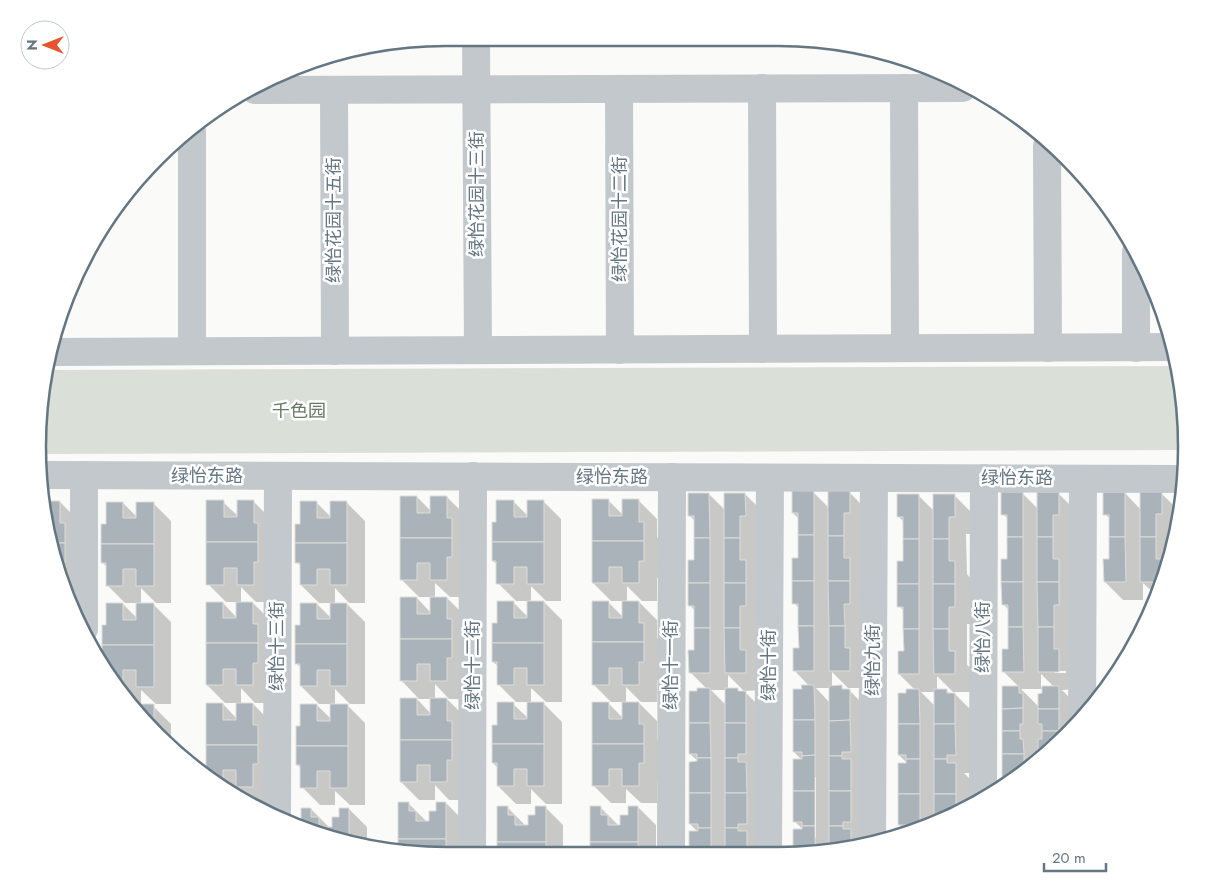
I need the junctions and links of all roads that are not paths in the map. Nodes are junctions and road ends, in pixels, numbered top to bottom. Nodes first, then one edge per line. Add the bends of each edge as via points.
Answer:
1 (476, 46) edge
2 (762, 88) junction
3 (904, 88) junction
4 (955, 88) edge
5 (476, 89) junction
6 (619, 89) junction
7 (265, 90) edge
8 (334, 90) junction
9 (192, 138) edge
10 (1047, 151) edge
11 (1136, 269) edge
12 (905, 348) junction
13 (1048, 348) junction
14 (1136, 348) junction
15 (1165, 348) edge
16 (763, 349) junction
17 (335, 350) junction
18 (478, 350) junction
19 (620, 350) junction
20 (192, 351) junction
21 (58, 352) edge
22 (47, 475) edge
23 (84, 475) junction
24 (278, 476) junction
25 (473, 476) junction
26 (672, 477) junction
27 (770, 478) junction
28 (874, 478) junction
29 (984, 478) junction
30 (1083, 479) junction
31 (1176, 479) edge
32 (84, 615) edge
33 (1082, 705) edge
34 (982, 790) edge
35 (277, 809) edge
36 (872, 835) edge
37 (472, 847) edge
38 (670, 847) edge
39 (768, 847) edge

1 - 5 street, 绿怡花园十三街
2 - 3 street
2 - 6 street
2 - 16 street
3 - 4 street
3 - 12 street
5 - 6 street
5 - 8 street
5 - 18 street, 绿怡花园十三街
6 - 19 street, 绿怡花园十二街
7 - 8 street
8 - 17 street, 绿怡花园十五街
9 - 20 street
10 - 13 street
11 - 14 street
12 - 13 street
12 - 16 street
13 - 14 street
14 - 15 street
16 - 19 street
17 - 18 street
17 - 20 street
18 - 19 street
20 - 21 street
22 - 23 street, 绿怡东路
23 - 24 street, 绿怡东路
23 - 32 street
24 - 25 street, 绿怡东路
24 - 35 street, 绿怡十三街
25 - 26 street, 绿怡东路
25 - 37 street, 绿怡十二街
26 - 27 street, 绿怡东路
26 - 38 street, 绿怡十一街
27 - 28 street, 绿怡东路
27 - 39 street, 绿怡十街
28 - 29 street, 绿怡东路
28 - 36 street, 绿怡九街
29 - 30 street, 绿怡东路
29 - 34 street, 绿怡八街
30 - 31 street, 绿怡东路
30 - 33 street

